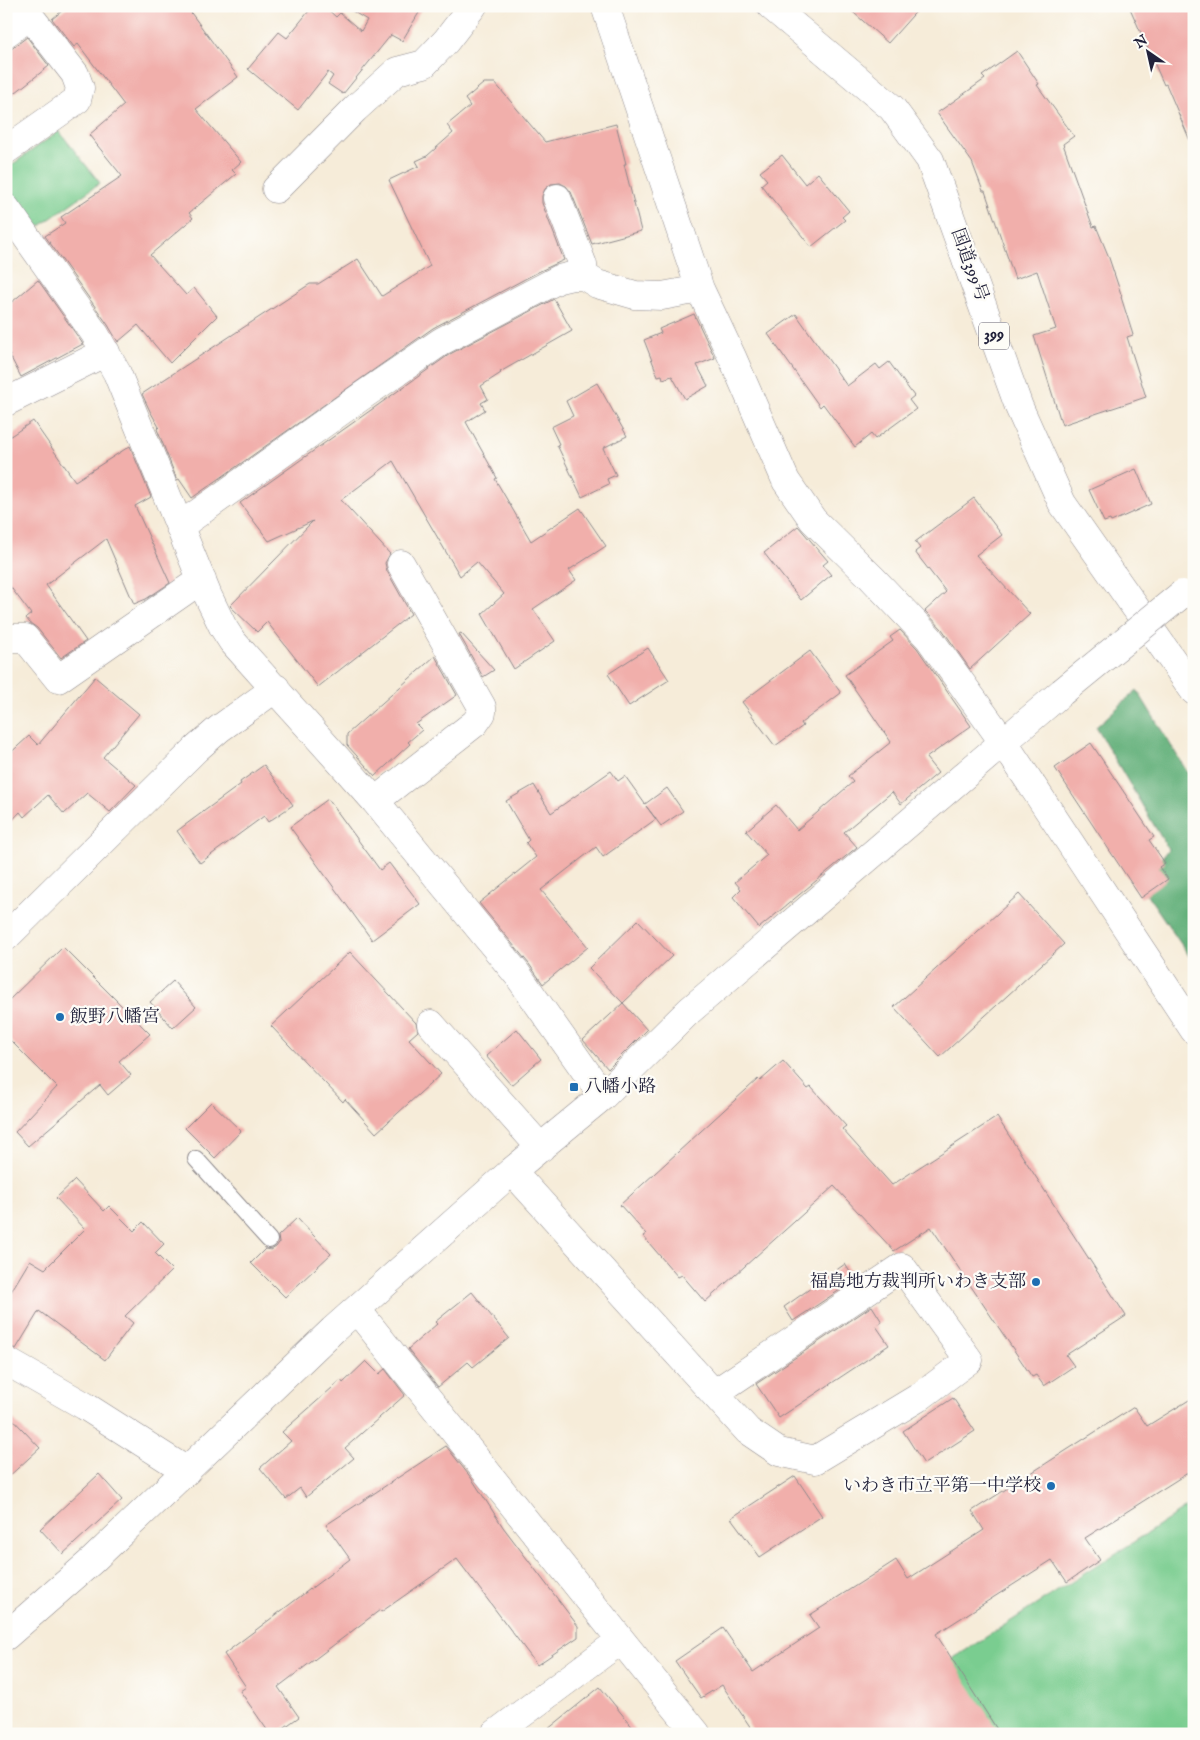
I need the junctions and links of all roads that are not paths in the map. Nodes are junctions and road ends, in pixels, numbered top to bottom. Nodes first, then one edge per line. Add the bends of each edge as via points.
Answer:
1 (473, 6) edge
2 (605, 6) edge
3 (771, 6) edge
4 (26, 11) edge
5 (6, 34) edge
6 (6, 150) edge
7 (276, 189) dead end
8 (558, 198) dead end
9 (6, 208) edge
10 (584, 276) junction
11 (700, 290) junction
12 (106, 352) junction
13 (6, 402) edge
14 (180, 526) junction
15 (401, 564) dead end
16 (202, 579) junction
17 (1188, 589) edge
18 (6, 638) edge
19 (276, 688) junction
20 (1194, 691) edge
21 (1004, 743) junction
22 (375, 802) junction
23 (6, 937) edge
24 (431, 1024) dead end
25 (1194, 1030) edge
26 (603, 1096) junction
27 (541, 1148) junction
28 (196, 1159) dead end
29 (512, 1171) junction
30 (269, 1240) dead end
31 (358, 1310) junction
32 (6, 1361) edge
33 (715, 1393) junction
34 (186, 1471) junction
35 (6, 1636) edge
36 (621, 1640) junction
37 (495, 1734) edge
38 (697, 1734) edge

1 - 7 main road via 424,64 398,71 355,109
2 - 11 main road
3 - 20 main road, 国道399号 / 399 via 892,108 930,160 1020,407 1062,502
4 - 5 main road
4 - 6 main road via 75,74 80,88 77,100
8 - 10 main road via 583,265
9 - 12 main road
10 - 11 main road via 597,284 635,295 662,296
10 - 14 main road via 559,279 442,341
11 - 21 main road via 786,480 813,520 929,638
12 - 13 main road
12 - 14 main road
14 - 16 main road
15 - 22 main road via 482,707 482,713
16 - 18 main road via 58,680 25,638
16 - 19 main road via 232,642
17 - 21 main road, bridge
19 - 22 main road
19 - 23 main road via 196,749
21 - 25 main road
21 - 26 main road via 689,1011
22 - 26 main road via 517,974
24 - 27 main road
26 - 27 main road
27 - 29 main road
28 - 30 lane
29 - 31 main road
29 - 33 main road
31 - 34 main road
31 - 36 main road
32 - 34 main road via 85,1406
33 - 33 main road via 748,1431 779,1452 816,1460 921,1396 969,1360 902,1267
34 - 35 main road via 93,1560
36 - 37 main road
36 - 38 main road

